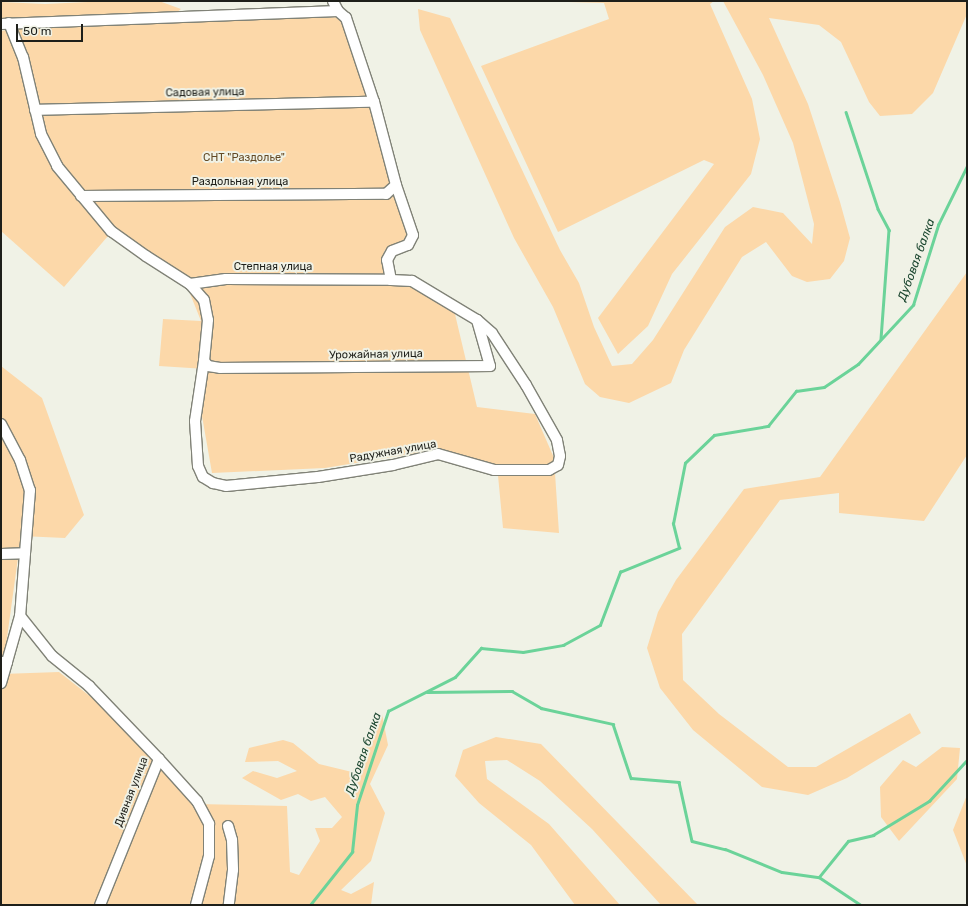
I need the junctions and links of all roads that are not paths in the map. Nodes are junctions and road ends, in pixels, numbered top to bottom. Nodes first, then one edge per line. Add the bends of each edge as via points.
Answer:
1 (333, 1) edge
2 (338, 11) junction
3 (5, 24) edge
4 (374, 102) junction
5 (35, 110) junction
6 (396, 185) junction
7 (81, 196) junction
8 (391, 280) junction
9 (190, 284) junction
10 (477, 320) junction
11 (204, 361) junction
12 (1, 424) edge
13 (25, 553) junction
14 (1, 554) edge
15 (20, 616) junction
16 (4, 662) edge
17 (1, 683) edge
18 (159, 759) junction
19 (228, 826) dead end
20 (100, 905) edge
21 (196, 905) edge
22 (229, 905) edge

1 - 2 street
2 - 3 street
2 - 4 street via 346,18
3 - 5 street via 23,57
4 - 5 street, Садовая улица
4 - 6 street
5 - 7 street via 41,134 57,166
6 - 7 street, Раздольная улица via 386,194
6 - 8 street via 413,235 408,244 392,251 387,260
7 - 9 street via 111,232
8 - 9 street, Степная улица via 226,279
8 - 10 street via 412,281
9 - 11 street via 204,300
10 - 11 street, Урожайная улица via 490,366 220,368 208,366
10 - 11 street, Радужная улица via 492,333 526,385 557,440 560,456 558,464 549,470 494,470 438,454 393,465 318,477 226,486 213,483 203,477 198,466 195,421
12 - 13 street via 20,460 30,490
13 - 14 street
13 - 15 street
15 - 16 street
15 - 18 street, Дивная улица via 52,656 89,686
16 - 17 street
18 - 20 street, Дивная улица
18 - 21 street via 197,801 209,824 209,856
19 - 22 street via 232,840 233,870

